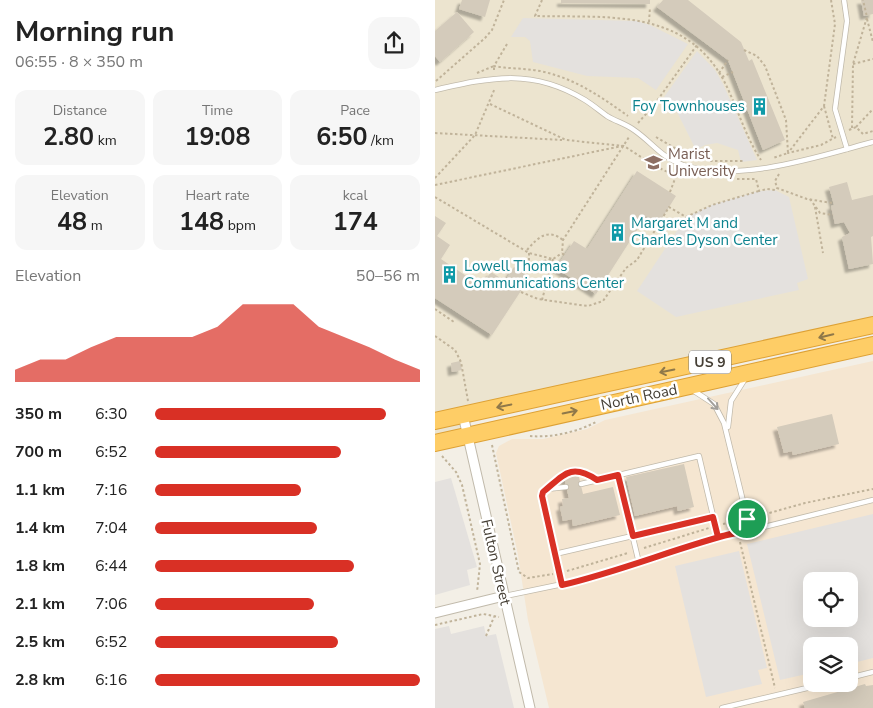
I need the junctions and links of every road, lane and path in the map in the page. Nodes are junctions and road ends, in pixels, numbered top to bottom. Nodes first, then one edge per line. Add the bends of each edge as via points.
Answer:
1 (504, 0) edge
2 (542, 0) edge
3 (831, 0) edge
4 (844, 0) edge
5 (863, 0) edge
6 (650, 7) dead end
7 (867, 17) junction
8 (649, 22) junction
9 (873, 42) edge
10 (507, 44) dead end
11 (697, 45) junction
12 (744, 50) dead end
13 (728, 60) dead end
14 (873, 60) edge
15 (853, 64) junction
16 (494, 66) dead end
17 (733, 72) dead end
18 (719, 73) junction
19 (494, 77) junction
20 (722, 77) junction
21 (435, 82) edge
22 (435, 90) edge
23 (489, 104) junction
24 (824, 106) junction
25 (873, 109) edge
26 (855, 127) junction
27 (852, 129) junction
28 (634, 130) junction
29 (873, 131) edge
30 (435, 133) edge
31 (842, 134) junction
32 (475, 135) junction
33 (833, 139) junction
34 (565, 140) junction
35 (873, 142) edge
36 (624, 146) junction
37 (847, 149) junction
38 (788, 153) junction
39 (781, 173) dead end
40 (676, 176) dead end
41 (435, 178) edge
42 (435, 185) edge
43 (759, 191) dead end
44 (670, 192) dead end
45 (435, 197) edge
46 (810, 199) junction
47 (832, 203) dead end
48 (815, 207) junction
49 (833, 215) dead end
50 (563, 240) junction
51 (528, 252) junction
52 (823, 253) dead end
53 (553, 259) junction
54 (529, 264) junction
55 (551, 269) junction
56 (521, 292) dead end
57 (542, 300) junction
58 (435, 309) edge
59 (454, 322) dead end
60 (873, 325) edge
61 (435, 336) edge
62 (873, 345) edge
63 (749, 373) junction
64 (685, 387) junction
65 (466, 409) junction
66 (598, 421) dead end
67 (435, 422) edge
68 (728, 433) junction
69 (467, 435) junction
70 (527, 436) dead end
71 (435, 443) edge
72 (495, 444) dead end
73 (494, 452) dead end
74 (443, 459) dead end
75 (618, 475) junction
76 (597, 480) junction
77 (581, 484) dead end
78 (567, 487) dead end
79 (551, 488) junction
80 (873, 489) edge
81 (873, 500) edge
82 (736, 507) dead end
83 (713, 517) junction
84 (747, 519) junction
85 (735, 521) junction
86 (750, 530) junction
87 (738, 532) junction
88 (633, 536) junction
89 (718, 537) junction
90 (555, 554) junction
91 (639, 563) junction
92 (562, 585) junction
93 (477, 593) dead end
94 (504, 596) junction
95 (435, 613) edge
96 (508, 616) junction
97 (494, 617) junction
98 (435, 625) edge
99 (486, 636) dead end
100 (873, 672) edge
101 (858, 676) edge
102 (803, 689) edge
103 (777, 695) junction
104 (530, 708) edge
105 (722, 708) edge

1 - 21 path via 485,38
2 - 8 path via 535,16
3 - 24 path via 835,24
4 - 31 lane via 847,22 835,109
5 - 7 path
6 - 8 path
7 - 9 path
7 - 15 path
8 - 11 path
10 - 16 path
11 - 18 path
11 - 28 path
12 - 38 path via 757,56 765,66 786,120
13 - 18 path
14 - 15 path
15 - 27 path
17 - 20 path
18 - 20 path
19 - 22 lane
19 - 23 path via 495,89
19 - 28 lane via 533,80 563,88
20 - 38 path via 761,160
23 - 32 path
23 - 34 path
24 - 33 path
24 - 38 path
25 - 26 path
26 - 27 path
26 - 29 path via 863,134
27 - 31 path
28 - 36 path
28 - 37 lane via 658,153 683,164 712,171 751,172
30 - 32 path
31 - 33 path
31 - 37 lane
32 - 34 path
32 - 41 path
33 - 38 path
34 - 36 path
35 - 37 lane
36 - 42 path
36 - 50 path
39 - 46 path via 775,181 777,188
40 - 44 path
43 - 57 path via 711,205 686,217 669,208 637,260 626,268 603,301 588,306
45 - 51 path
46 - 47 path
46 - 48 path
48 - 49 path via 821,213
48 - 52 path
50 - 51 path via 555,234 545,233 536,239
50 - 53 path via 563,254
51 - 53 path
51 - 54 path
53 - 54 path
53 - 55 path
54 - 55 path via 522,273
55 - 57 path
56 - 57 path
58 - 59 path
60 -> 65 highway, North Road / US 9
61 - 65 path via 455,350 458,356
62 - 63 highway, North Road / US 9
63 - 64 highway, North Road / US 9
63 - 68 lane via 731,401
64 -> 68 lane via 714,404
69 -> 64 highway, North Road / US 9
65 - 67 highway, North Road / US 9
65 - 69 street, Fulton Street
66 - 70 path via 551,435
68 - 84 lane
69 - 71 highway, North Road / US 9
69 - 94 street, Fulton Street
72 - 73 path via 491,446
74 - 93 path via 462,484 480,564
75 - 76 lane
75 - 83 lane via 699,456
75 - 88 lane
76 - 77 lane
76 - 79 lane via 576,471 559,476
78 - 79 lane
79 - 90 lane via 542,496
80 - 84 path
81 - 86 lane
82 - 85 path
83 - 88 lane
83 - 89 lane
84 - 85 path
84 - 86 lane
85 - 87 path
86 - 87 lane
87 - 89 lane
87 - 103 path
88 - 90 lane
88 - 91 lane
89 - 91 lane
90 - 92 lane
91 - 92 lane
92 - 94 lane
94 - 95 street
94 - 96 street, Fulton Street
96 - 97 path
96 - 104 street, Fulton Street
97 - 98 path via 483,614
97 - 99 path
100 - 101 lane
102 - 103 lane
103 - 105 lane

